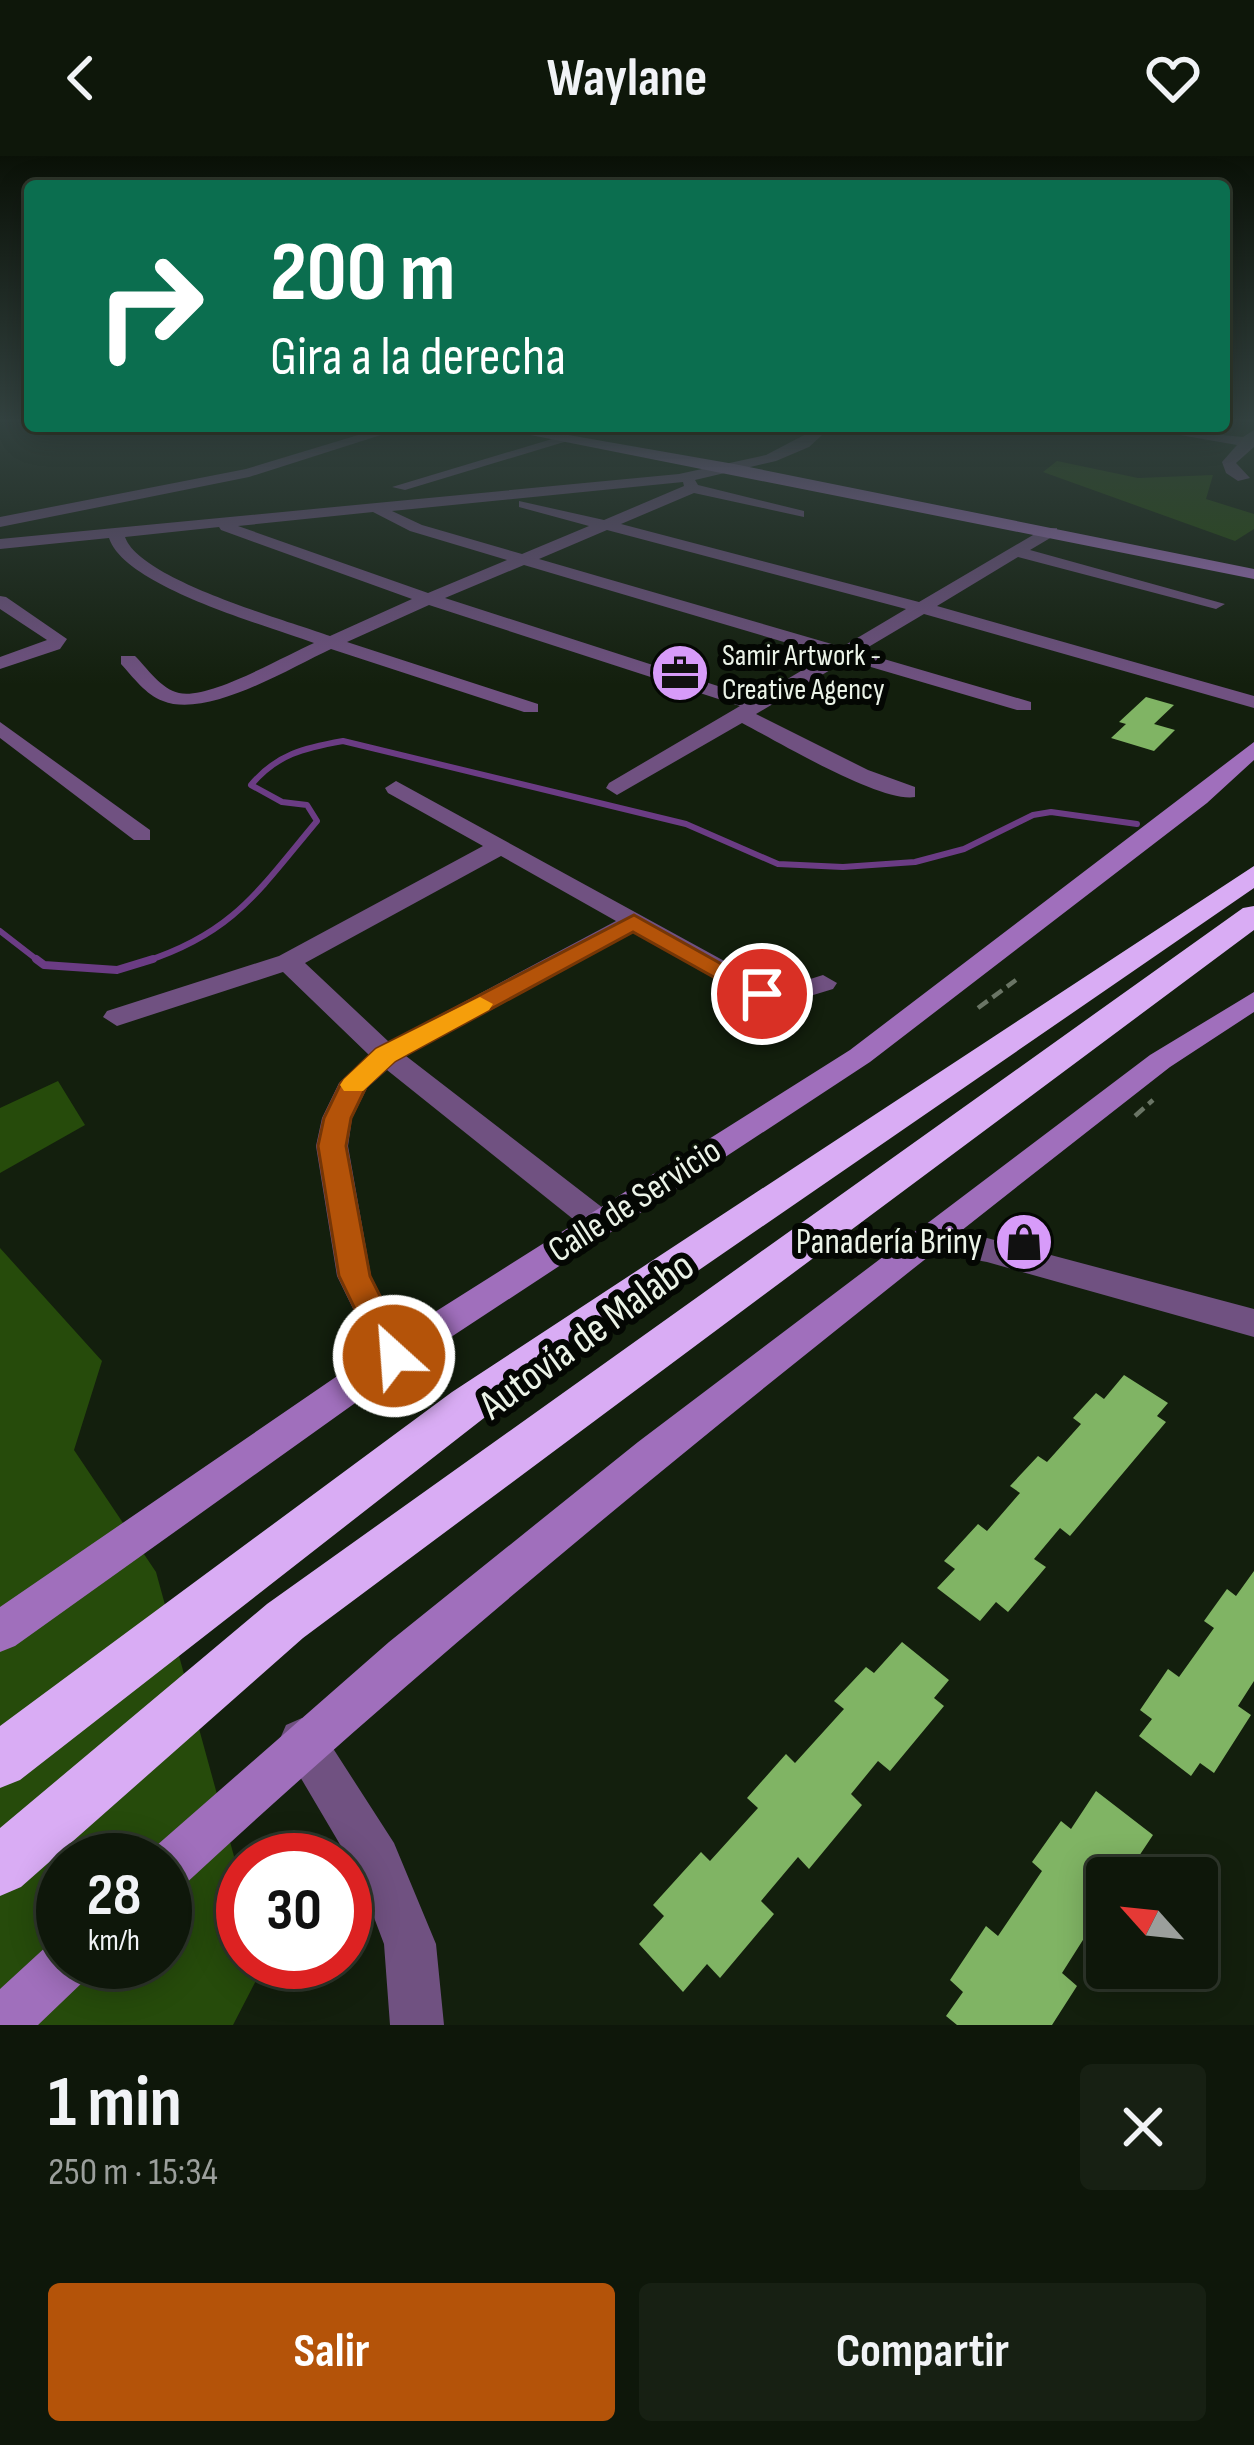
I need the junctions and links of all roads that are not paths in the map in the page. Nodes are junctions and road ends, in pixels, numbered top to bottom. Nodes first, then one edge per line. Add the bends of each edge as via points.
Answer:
1 (59, 510) edge
2 (376, 510) edge
3 (379, 510) edge
4 (548, 510) edge
5 (634, 510) edge
6 (785, 510) edge
7 (946, 510) edge
8 (798, 514) dead end
9 (0, 522) edge
10 (216, 523) junction
11 (604, 525) junction
12 (1051, 531) junction
13 (116, 532) junction
14 (0, 544) edge
15 (1017, 552) junction
16 (521, 559) junction
17 (1254, 574) edge
18 (428, 598) junction
19 (0, 601) edge
20 (1216, 604) dead end
21 (922, 607) junction
22 (328, 642) junction
23 (844, 654) junction
24 (128, 660) dead end
25 (0, 663) edge
26 (1254, 702) edge
27 (1024, 706) dead end
28 (532, 708) dead end
29 (747, 709) junction
30 (0, 728) edge
31 (1254, 748) edge
32 (397, 788) dead end
33 (617, 788) dead end
34 (908, 792) dead end
35 (142, 835) dead end
36 (500, 848) junction
37 (1254, 875) edge
38 (1254, 915) edge
39 (634, 922) junction
40 (288, 962) junction
41 (823, 982) dead end
42 (1254, 1000) edge
43 (117, 1016) dead end
44 (386, 1055) junction
45 (600, 1223) junction
46 (939, 1230) junction
47 (1254, 1323) edge
48 (394, 1356) junction
49 (0, 1632) edge
50 (302, 1741) junction
51 (0, 1760) edge
52 (192, 1845) edge
53 (0, 1866) edge
54 (38, 1989) edge
55 (0, 2024) edge
56 (417, 2025) edge

1 - 9 street
2 - 10 street
3 - 16 street
4 - 11 street
5 - 11 street
6 - 8 street
7 - 12 street
10 - 13 street
10 - 18 street
11 - 16 street
11 - 21 street
12 - 15 street
12 - 17 street
13 - 14 street
13 - 22 street via 122,550 154,574
15 - 20 street
15 - 21 street
16 - 18 street
16 - 23 street
18 - 22 street
18 - 29 street
19 - 25 street via 58,639
21 - 23 street
21 - 26 street
22 - 24 street via 191,701 164,698
22 - 28 street
23 - 27 street
23 - 29 street
29 - 33 street
29 - 34 street via 860,775
30 - 35 street
31 - 45 street, Calle de Servicio via 860,1056
32 - 36 street
36 - 39 street
36 - 40 street
37 - 51 highway, Autovía de Malabo via 468,1406
38 - 53 highway, Autovía de Malabo via 285,1621
39 - 41 street via 762,994
39 - 44 street
40 - 43 street
40 - 44 street
42 - 46 street via 1160,1061
44 - 45 street
44 - 48 street via 354,1083 332,1146 354,1276
45 - 48 street, Calle de Servicio
46 - 47 street
46 - 50 street via 542,1538
48 - 49 street, Calle de Servicio
50 - 52 street
50 - 56 street via 377,1860 410,1944
54 - 55 street

